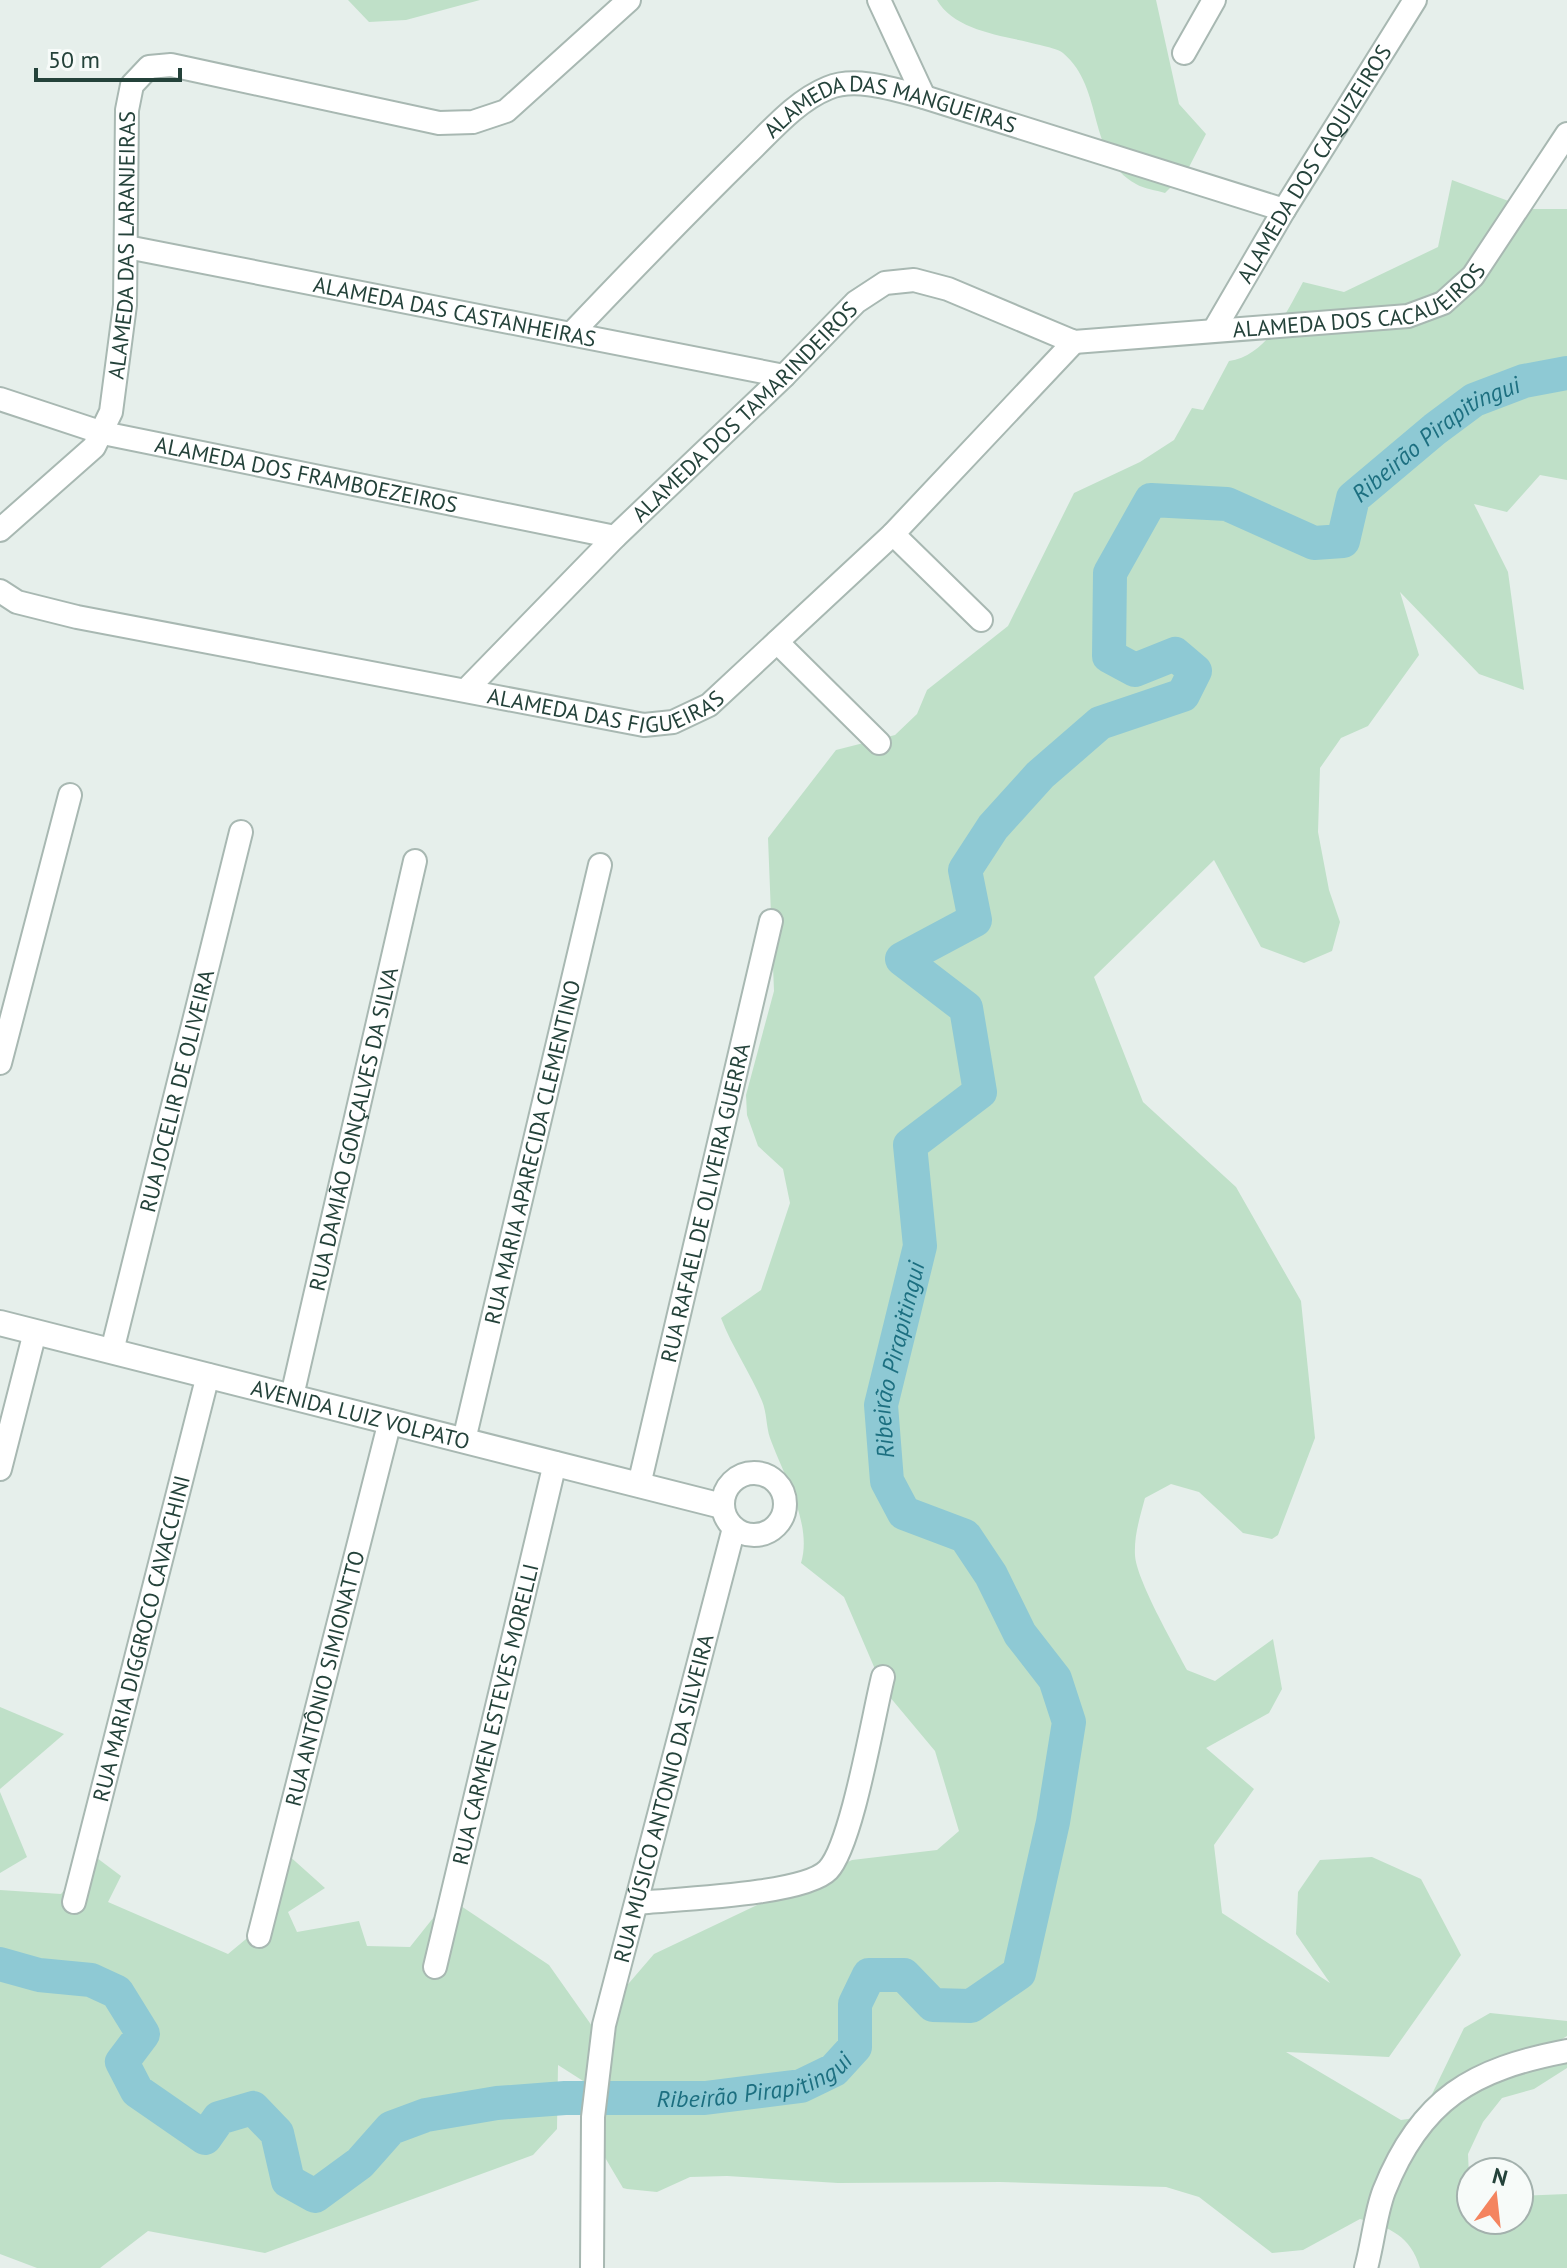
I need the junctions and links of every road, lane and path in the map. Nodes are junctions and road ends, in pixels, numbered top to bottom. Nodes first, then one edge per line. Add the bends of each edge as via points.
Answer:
1 (629, 0) edge
2 (879, 0) edge
3 (1214, 0) edge
4 (1415, 0) edge
5 (1184, 53) dead end
6 (924, 97) junction
7 (1567, 134) edge
8 (1284, 210) junction
9 (127, 247) junction
10 (1214, 330) junction
11 (571, 334) junction
12 (1074, 342) junction
13 (784, 376) junction
14 (0, 399) edge
15 (103, 433) junction
16 (0, 530) edge
17 (893, 534) junction
18 (615, 537) junction
19 (0, 591) edge
20 (981, 620) dead end
21 (777, 642) junction
22 (466, 690) junction
23 (879, 743) dead end
24 (70, 795) dead end
25 (241, 832) dead end
26 (415, 861) dead end
27 (600, 865) dead end
28 (771, 921) dead end
29 (0, 1063) edge
30 (0, 1323) edge
31 (35, 1332) junction
32 (112, 1351) junction
33 (208, 1375) junction
34 (292, 1396) junction
35 (390, 1421) junction
36 (464, 1440) junction
37 (555, 1463) junction
38 (0, 1469) edge
39 (639, 1485) junction
40 (722, 1506) junction
41 (734, 1528) junction
42 (883, 1677) dead end
43 (74, 1902) dead end
44 (637, 1903) junction
45 (259, 1936) dead end
46 (435, 1967) dead end
47 (1567, 2051) edge
48 (592, 2268) edge
49 (1366, 2268) edge

1 - 9 street, ALAMEDA DAS LARANJEIRAS via 506,111 473,122 439,123 171,65 149,67 132,85 127,110
2 - 6 street
3 - 5 street
4 - 8 street, ALAMEDA DOS CAQUIZEIROS
6 - 8 street, ALAMEDA DAS MANGUEIRAS
6 - 11 street, ALAMEDA DAS MANGUEIRAS via 876,85 845,86 830,87 805,101
7 - 10 street, ALAMEDA DOS CACAUEIROS via 1473,276 1443,303 1408,316
8 - 10 street, ALAMEDA DOS CAQUIZEIROS
9 - 11 street, ALAMEDA DAS CASTANHEIRAS
9 - 15 street, ALAMEDA DAS LARANJEIRAS via 125,305 111,412
10 - 12 street, ALAMEDA DOS CACAUEIROS
11 - 13 street, ALAMEDA DAS CASTANHEIRAS
12 - 13 street, ALAMEDA DOS TAMARINDEIROS via 948,289 914,280 885,283 856,302
12 - 17 street, ALAMEDA DAS FIGUEIRAS
13 - 18 street, ALAMEDA DOS TAMARINDEIROS
14 - 15 street, ALAMEDA DOS FRAMBOEZEIROS
15 - 16 street, ALAMEDA DAS LARANJEIRAS via 94,447
15 - 18 street, ALAMEDA DOS FRAMBOEZEIROS
17 - 20 street
17 - 21 street, ALAMEDA DAS FIGUEIRAS
18 - 22 street, ALAMEDA DOS TAMARINDEIROS
19 - 22 street, ALAMEDA DAS FIGUEIRAS via 17,602 77,617
21 - 22 street, ALAMEDA DAS FIGUEIRAS via 709,705 673,722 644,725
21 - 23 street
24 - 29 street
25 - 32 street, RUA JOCELIR DE OLIVEIRA
26 - 34 street, RUA DAMIÃO GONÇALVES DA SILVA
27 - 36 street, RUA MARIA APARECIDA CLEMENTINO
28 - 39 street, RUA RAFAEL DE OLIVEIRA GUERRA
30 - 31 street, AVENIDA LUIZ VOLPATO
31 - 32 street, AVENIDA LUIZ VOLPATO
31 - 38 street
32 - 33 street, AVENIDA LUIZ VOLPATO
33 - 34 street, AVENIDA LUIZ VOLPATO
33 - 43 street, RUA MARIA DIGGROCO CAVACCHINI
34 - 35 street, AVENIDA LUIZ VOLPATO
35 - 36 street, AVENIDA LUIZ VOLPATO
35 - 45 street, RUA ANTÔNIO SIMIONATTO
36 - 37 street, AVENIDA LUIZ VOLPATO
37 - 39 street, AVENIDA LUIZ VOLPATO
37 - 46 street, RUA CARMEN ESTEVES MORELLI
39 - 40 street, AVENIDA LUIZ VOLPATO
40 - 41 street
40 - 41 street via 725,1492 741,1475 765,1475 782,1491 783,1514 768,1532 745,1534
41 - 44 street, RUA MÚSICO ANTONIO DA SILVEIRA
42 - 44 street via 847,1826 826,1873 806,1883 770,1889
44 - 48 street, RUA MÚSICO ANTONIO DA SILVEIRA via 596,2069
47 - 49 street via 1514,2061 1453,2091 1412,2133 1383,2192

